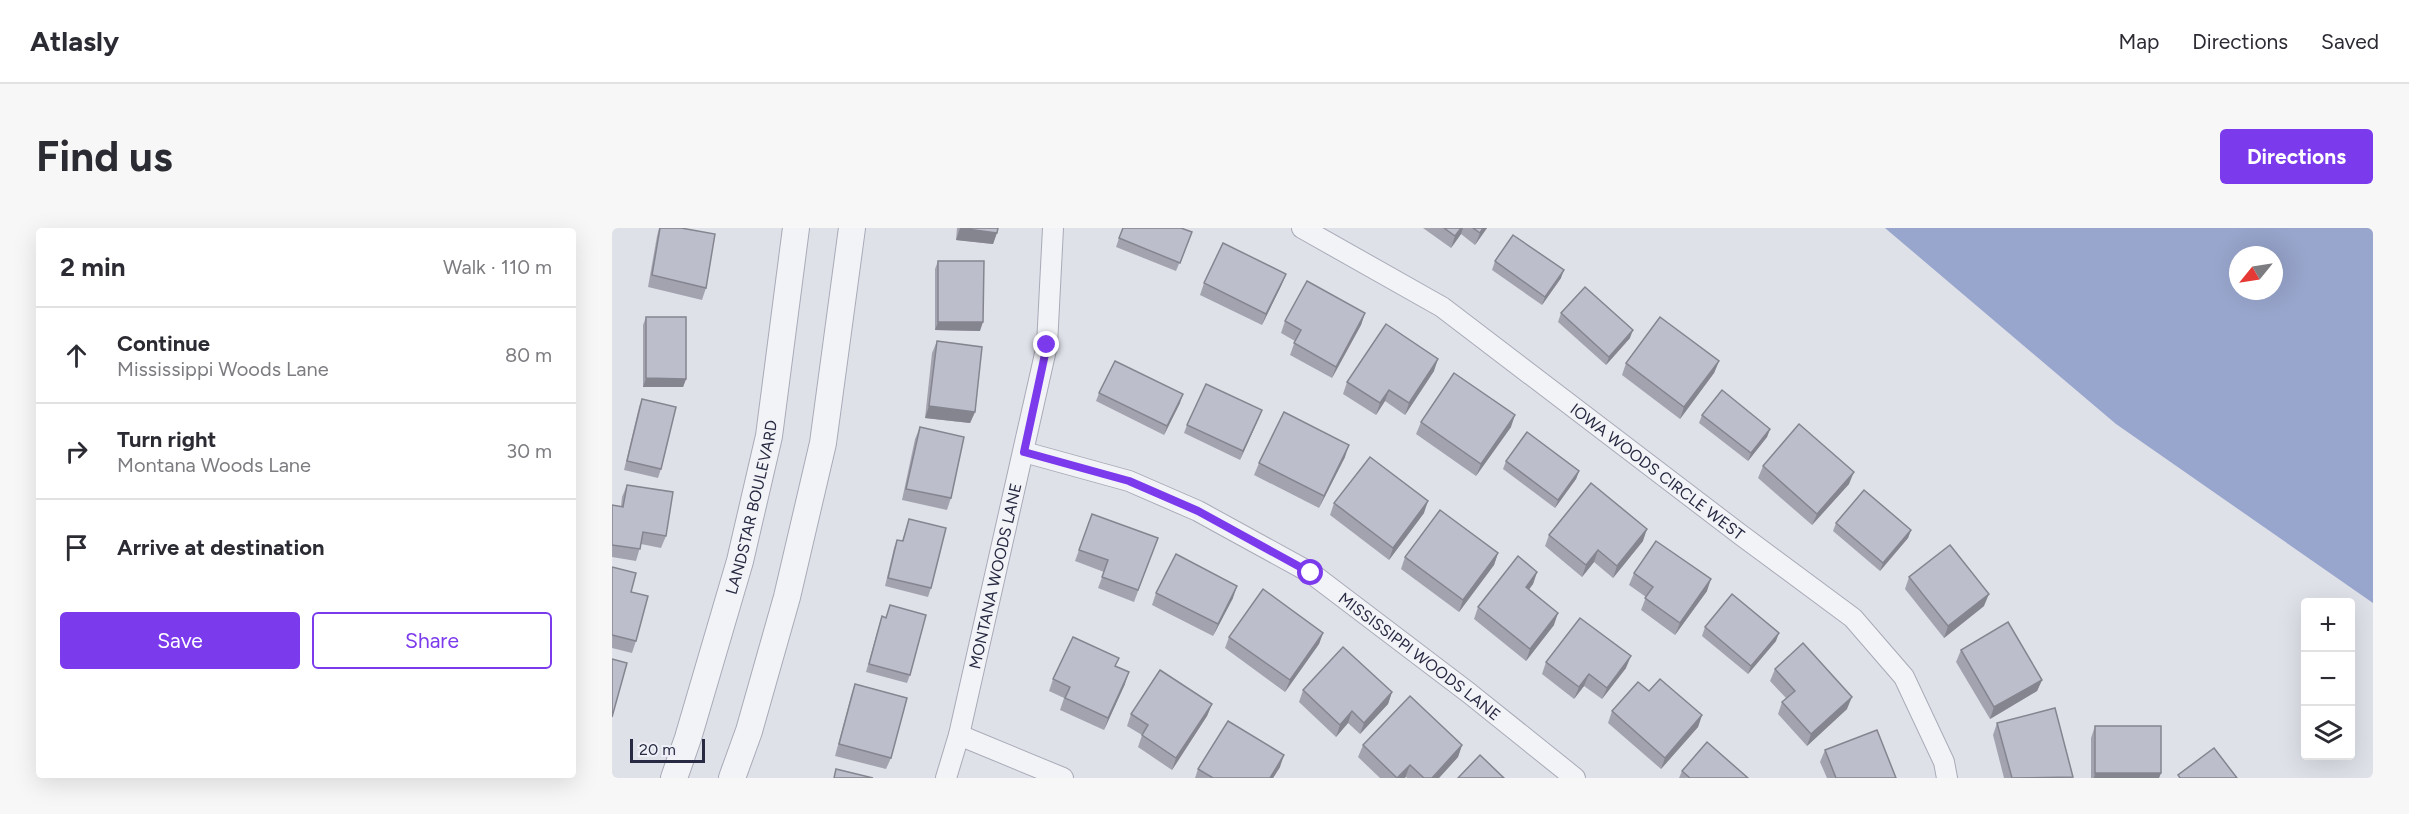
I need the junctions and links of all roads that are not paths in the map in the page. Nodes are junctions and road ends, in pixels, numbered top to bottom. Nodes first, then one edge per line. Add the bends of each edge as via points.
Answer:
1 (796, 228) edge
2 (852, 228) edge
3 (1053, 228) edge
4 (1302, 228) edge
5 (1024, 452) junction
6 (959, 735) junction
7 (674, 778) edge
8 (732, 778) edge
9 (946, 778) edge
10 (1062, 778) edge
11 (1575, 778) edge
12 (1947, 778) edge

1 - 7 street, LANDSTAR BOULEVARD via 769,435 740,561
2 - 8 street via 823,443 787,597
3 - 5 street, MONTANA WOODS LANE via 1047,345
4 - 12 street, IOWA WOODS CIRCLE WEST via 1442,307 1853,618 1904,677 1944,762
5 - 6 street, MONTANA WOODS LANE
5 - 11 street, MISSISSIPPI WOODS LANE via 1129,481 1198,511 1311,573
6 - 9 street, MONTANA WOODS LANE
6 - 10 street

